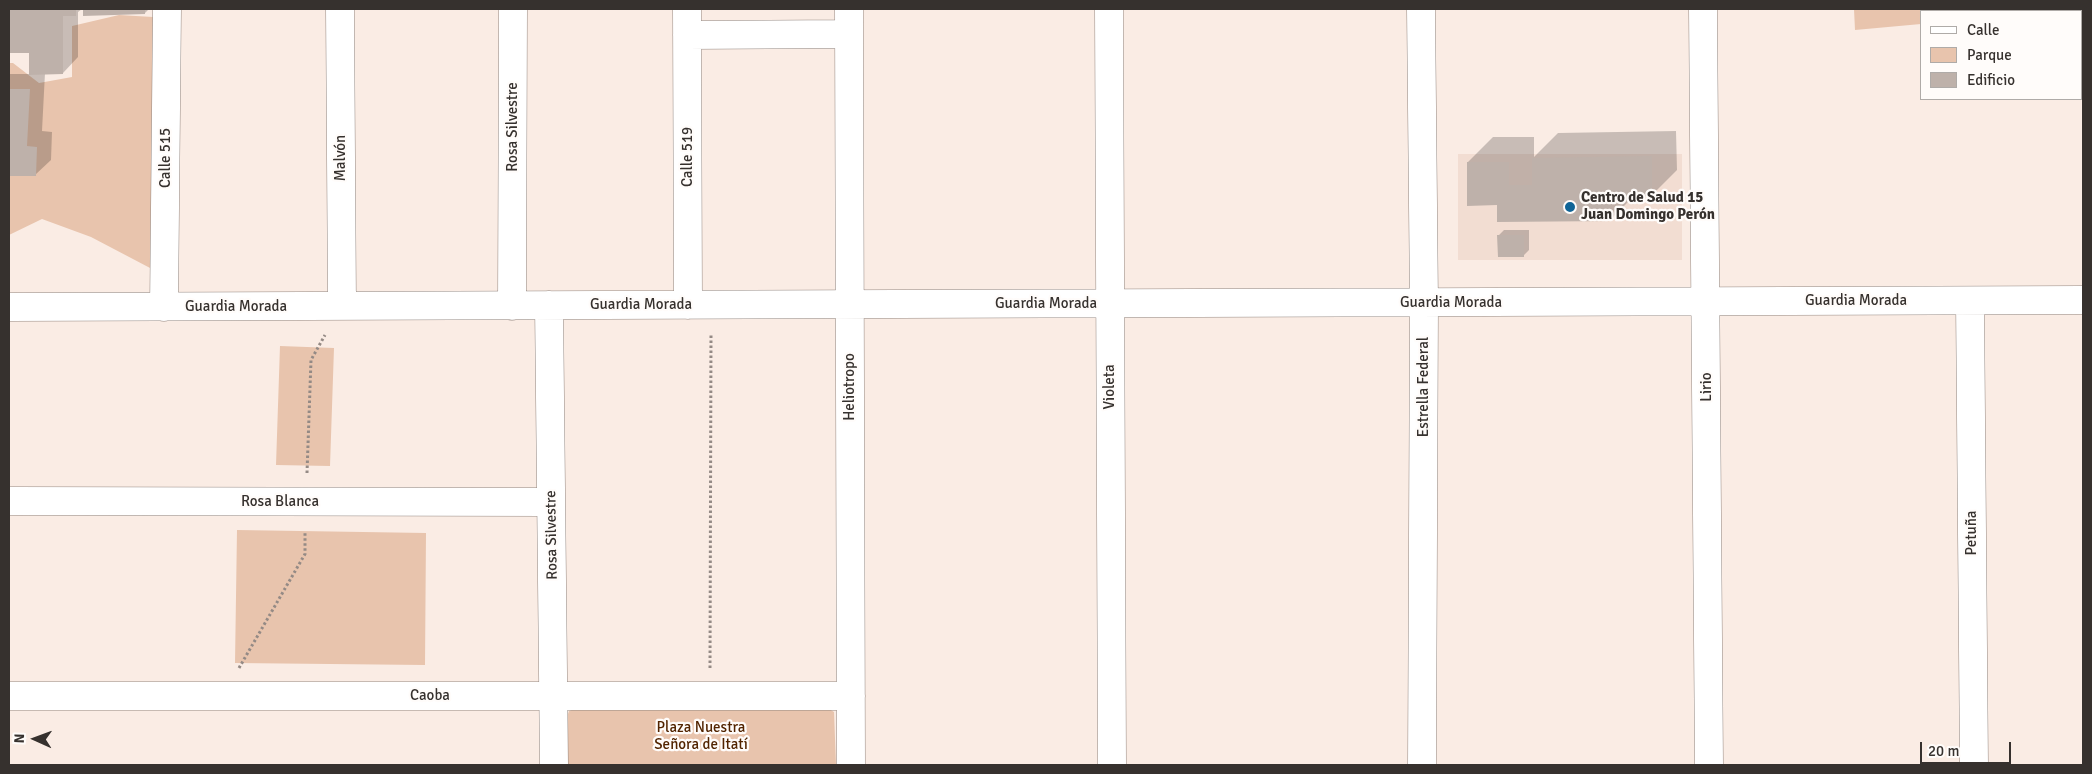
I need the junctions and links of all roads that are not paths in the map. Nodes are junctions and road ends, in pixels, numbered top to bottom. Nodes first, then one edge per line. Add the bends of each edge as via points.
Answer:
1 (167, 9) edge
2 (340, 9) edge
3 (514, 9) edge
4 (1109, 9) edge
5 (1421, 9) edge
6 (1703, 9) edge
7 (849, 21) edge
8 (687, 22) edge
9 (2083, 300) edge
10 (1970, 301) junction
11 (1706, 302) junction
12 (1424, 303) junction
13 (850, 304) junction
14 (1110, 304) junction
15 (700, 305) junction
16 (342, 306) junction
17 (512, 306) junction
18 (549, 306) junction
19 (164, 307) junction
20 (9, 308) edge
21 (9, 501) edge
22 (552, 502) junction
23 (9, 696) edge
24 (553, 696) junction
25 (851, 696) junction
26 (554, 765) edge
27 (851, 765) edge
28 (1112, 765) edge
29 (1422, 765) edge
30 (1709, 765) edge
31 (1974, 765) edge

1 - 19 street, Calle 515
2 - 16 street, Malvón
3 - 17 street, Rosa Silvestre
4 - 14 street, Violeta
5 - 12 street, Estrella Federal
6 - 11 street, Lirio
7 - 8 street
7 - 13 street, Heliotropo
8 - 15 street, Calle 519
9 - 10 street, Guardia Morada
10 - 11 street, Guardia Morada
10 - 31 street, Petuña
11 - 12 street, Guardia Morada
11 - 30 street, Lirio
12 - 14 street, Guardia Morada
12 - 29 street, Estrella Federal
13 - 14 street, Guardia Morada
13 - 15 street, Guardia Morada
13 - 25 street, Heliotropo
14 - 28 street, Violeta
15 - 18 street, Guardia Morada
16 - 17 street, Guardia Morada
16 - 19 street, Guardia Morada
17 - 18 street, Guardia Morada
18 - 22 street, Rosa Silvestre
19 - 20 street, Guardia Morada
21 - 22 street, Rosa Blanca
22 - 24 street, Rosa Silvestre
23 - 24 street, Caoba
24 - 25 street, Caoba
24 - 26 street, Rosa Silvestre
25 - 27 street, Heliotropo

